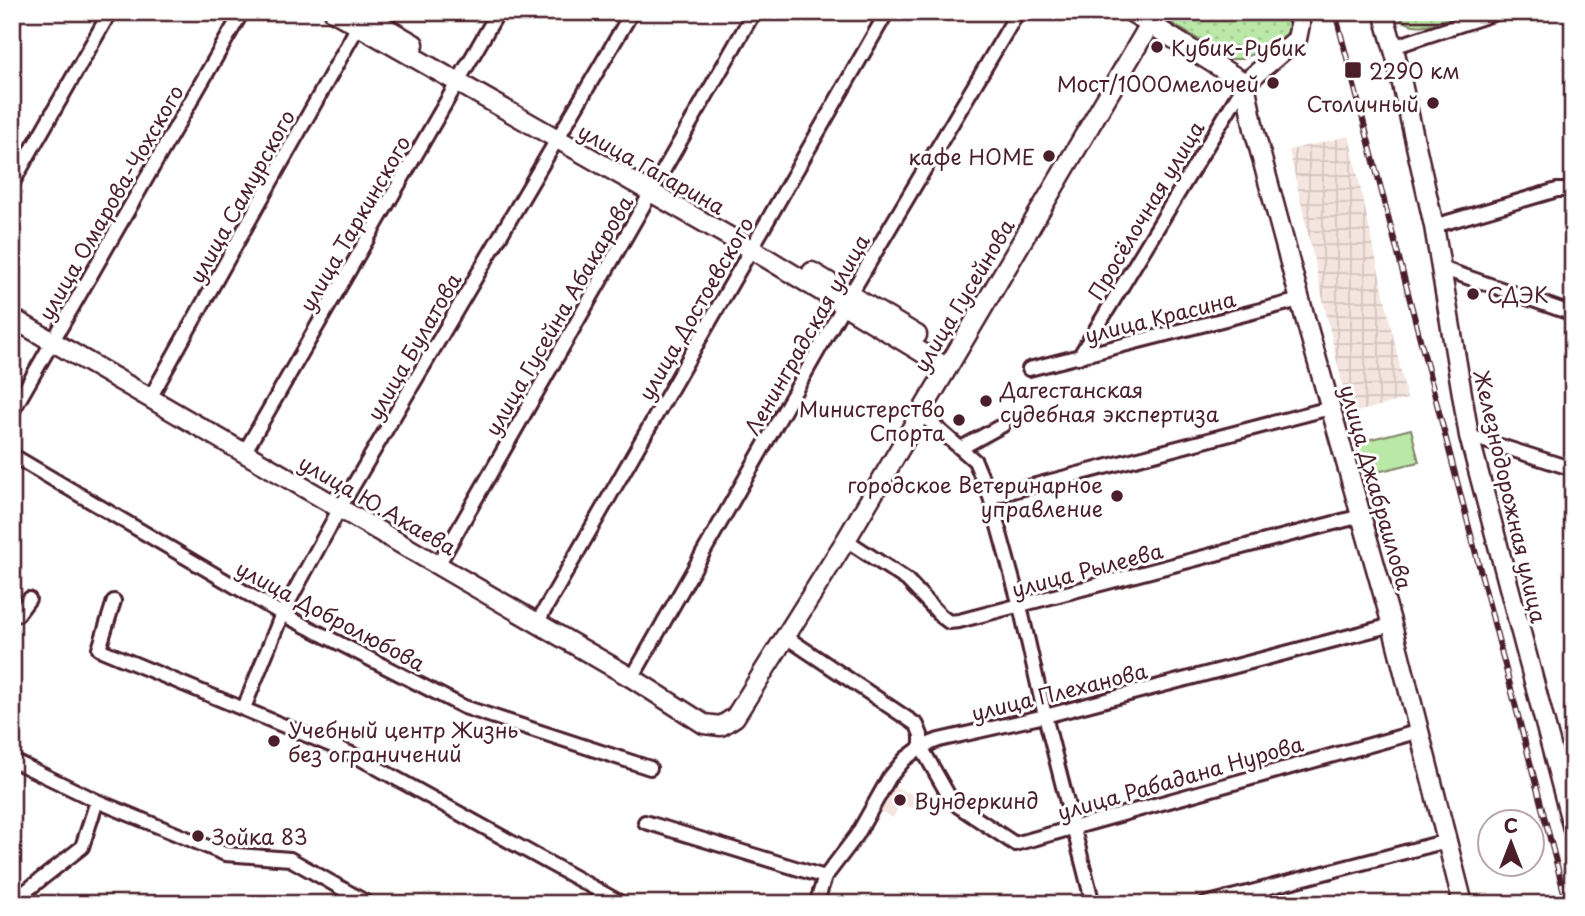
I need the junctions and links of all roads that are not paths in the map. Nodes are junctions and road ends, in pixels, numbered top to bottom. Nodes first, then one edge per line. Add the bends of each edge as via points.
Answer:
1 (110, 12) edge
2 (242, 12) edge
3 (334, 12) edge
4 (498, 12) edge
5 (632, 12) edge
6 (754, 12) edge
7 (887, 12) edge
8 (1018, 12) edge
9 (1131, 12) edge
10 (1382, 12) edge
11 (1499, 12) edge
12 (362, 16) edge
13 (1298, 18) edge
14 (1150, 24) junction
15 (1393, 47) junction
16 (460, 77) junction
17 (1245, 83) junction
18 (559, 135) junction
19 (12, 184) edge
20 (653, 187) junction
21 (1573, 190) edge
22 (1434, 226) junction
23 (754, 244) junction
24 (1441, 268) junction
25 (847, 300) junction
26 (1300, 300) junction
27 (1573, 314) edge
28 (12, 318) edge
29 (53, 341) junction
30 (1079, 357) junction
31 (949, 362) junction
32 (1029, 369) dead end
33 (150, 398) junction
34 (1330, 408) junction
35 (12, 412) edge
36 (920, 413) junction
37 (1003, 425) dead end
38 (1469, 436) junction
39 (961, 449) junction
40 (244, 453) junction
41 (12, 455) edge
42 (1573, 469) edge
43 (990, 497) junction
44 (340, 509) junction
45 (1361, 516) junction
46 (846, 540) junction
47 (438, 565) junction
48 (29, 599) dead end
49 (114, 601) dead end
50 (1020, 606) junction
51 (282, 614) junction
52 (12, 616) edge
53 (537, 623) junction
54 (1392, 625) junction
55 (786, 637) junction
56 (632, 678) junction
57 (244, 708) junction
58 (1045, 716) junction
59 (721, 726) joint
60 (1420, 731) junction
61 (921, 747) junction
62 (12, 760) edge
63 (650, 768) dead end
64 (97, 801) junction
65 (645, 822) dead end
66 (1073, 827) junction
67 (1573, 829) edge
68 (1447, 841) junction
69 (825, 877) junction
70 (16, 896) edge
71 (37, 904) edge
72 (369, 904) edge
73 (623, 904) edge
74 (816, 904) edge
75 (1093, 904) edge
76 (1205, 904) edge
77 (1463, 904) edge

1 - 19 street
2 - 29 street, улица Омарова-Чохского
3 - 12 main road, улица Гагарина
4 - 16 street, улица Таркинского
5 - 18 street, улица Булатова
6 - 20 street, улица Гусейна Абакарова
7 - 23 street, улица Достоевского
8 - 25 street, Ленинградская улица
9 - 14 main road
10 - 15 main road, Железнодорожная улица
11 - 15 street
12 - 16 main road, улица Гагарина
12 - 33 street, улица Самурского
13 - 17 main road via 1297,38
14 - 17 main road
14 - 31 main road, улица Гусейнова
15 - 22 main road, Железнодорожная улица
16 - 18 main road, улица Гагарина
16 - 40 street, улица Таркинского
17 - 26 main road, улица Джабраилова
17 - 30 street, Просёлочная улица
18 - 20 main road, улица Гагарина
18 - 44 street, улица Булатова
20 - 23 main road, улица Гагарина
20 - 47 street, улица Гусейна Абакарова
21 - 22 street via 1557,190
22 - 24 main road, Железнодорожная улица
23 - 25 main road, улица Гагарина
23 - 53 street, улица Достоевского
24 - 27 street
24 - 38 main road, Железнодорожная улица
25 - 31 main road, улица Гагарина
25 - 56 street, Ленинградская улица
26 - 30 street, улица Красина
26 - 34 main road, улица Джабраилова
28 - 29 main road, улица Ю.Акаева
29 - 33 main road, улица Ю.Акаева
29 - 35 street, улица Омарова-Чохского
30 - 32 street, улица Красина
31 - 36 main road, улица Гусейнова
33 - 40 main road, улица Ю.Акаева
34 - 43 street
34 - 45 main road, улица Джабраилова
36 - 39 street
36 - 46 main road, улица Гусейнова
37 - 39 street
38 - 42 street
38 - 67 main road, Железнодорожная улица
39 - 43 street via 975,461
40 - 44 main road, улица Ю.Акаева
41 - 51 street, улица Добролюбова
43 - 50 street
44 - 47 main road, улица Ю.Акаева
44 - 51 street, улица Булатова
45 - 50 street, улица Рылеева
45 - 54 main road, улица Джабраилова
46 - 50 street, улица Рылеева via 907,580 949,622
46 - 55 main road, улица Гусейнова
47 - 53 main road, улица Ю.Акаева
48 - 52 street
49 - 57 street via 99,649
50 - 58 street
51 - 57 street, улица Булатова
51 - 63 street, улица Добролюбова via 464,706
53 - 56 main road, улица Ю.Акаева
54 - 58 street, улица Плеханова
54 - 60 main road, улица Джабраилова
55 - 59 main road, улица Гусейнова via 735,717
55 - 61 street, улица Рабадана Нурова via 906,716 917,725
56 - 59 main road, улица Ю.Акаева via 704,724
57 - 73 street via 352,754
58 - 61 street, улица Плеханова
58 - 66 street
60 - 66 street, улица Рабадана Нурова
60 - 68 main road, улица Джабраилова
61 - 66 street, улица Рабадана Нурова via 950,798 1015,844
61 - 69 street, улица Плеханова via 889,778 857,835
62 - 64 street
64 - 70 street via 82,847
64 - 72 street via 225,854 290,859
65 - 69 street
66 - 75 street
68 - 76 street
68 - 77 main road, улица Джабраилова
69 - 74 street, улица Плеханова
70 - 71 street

